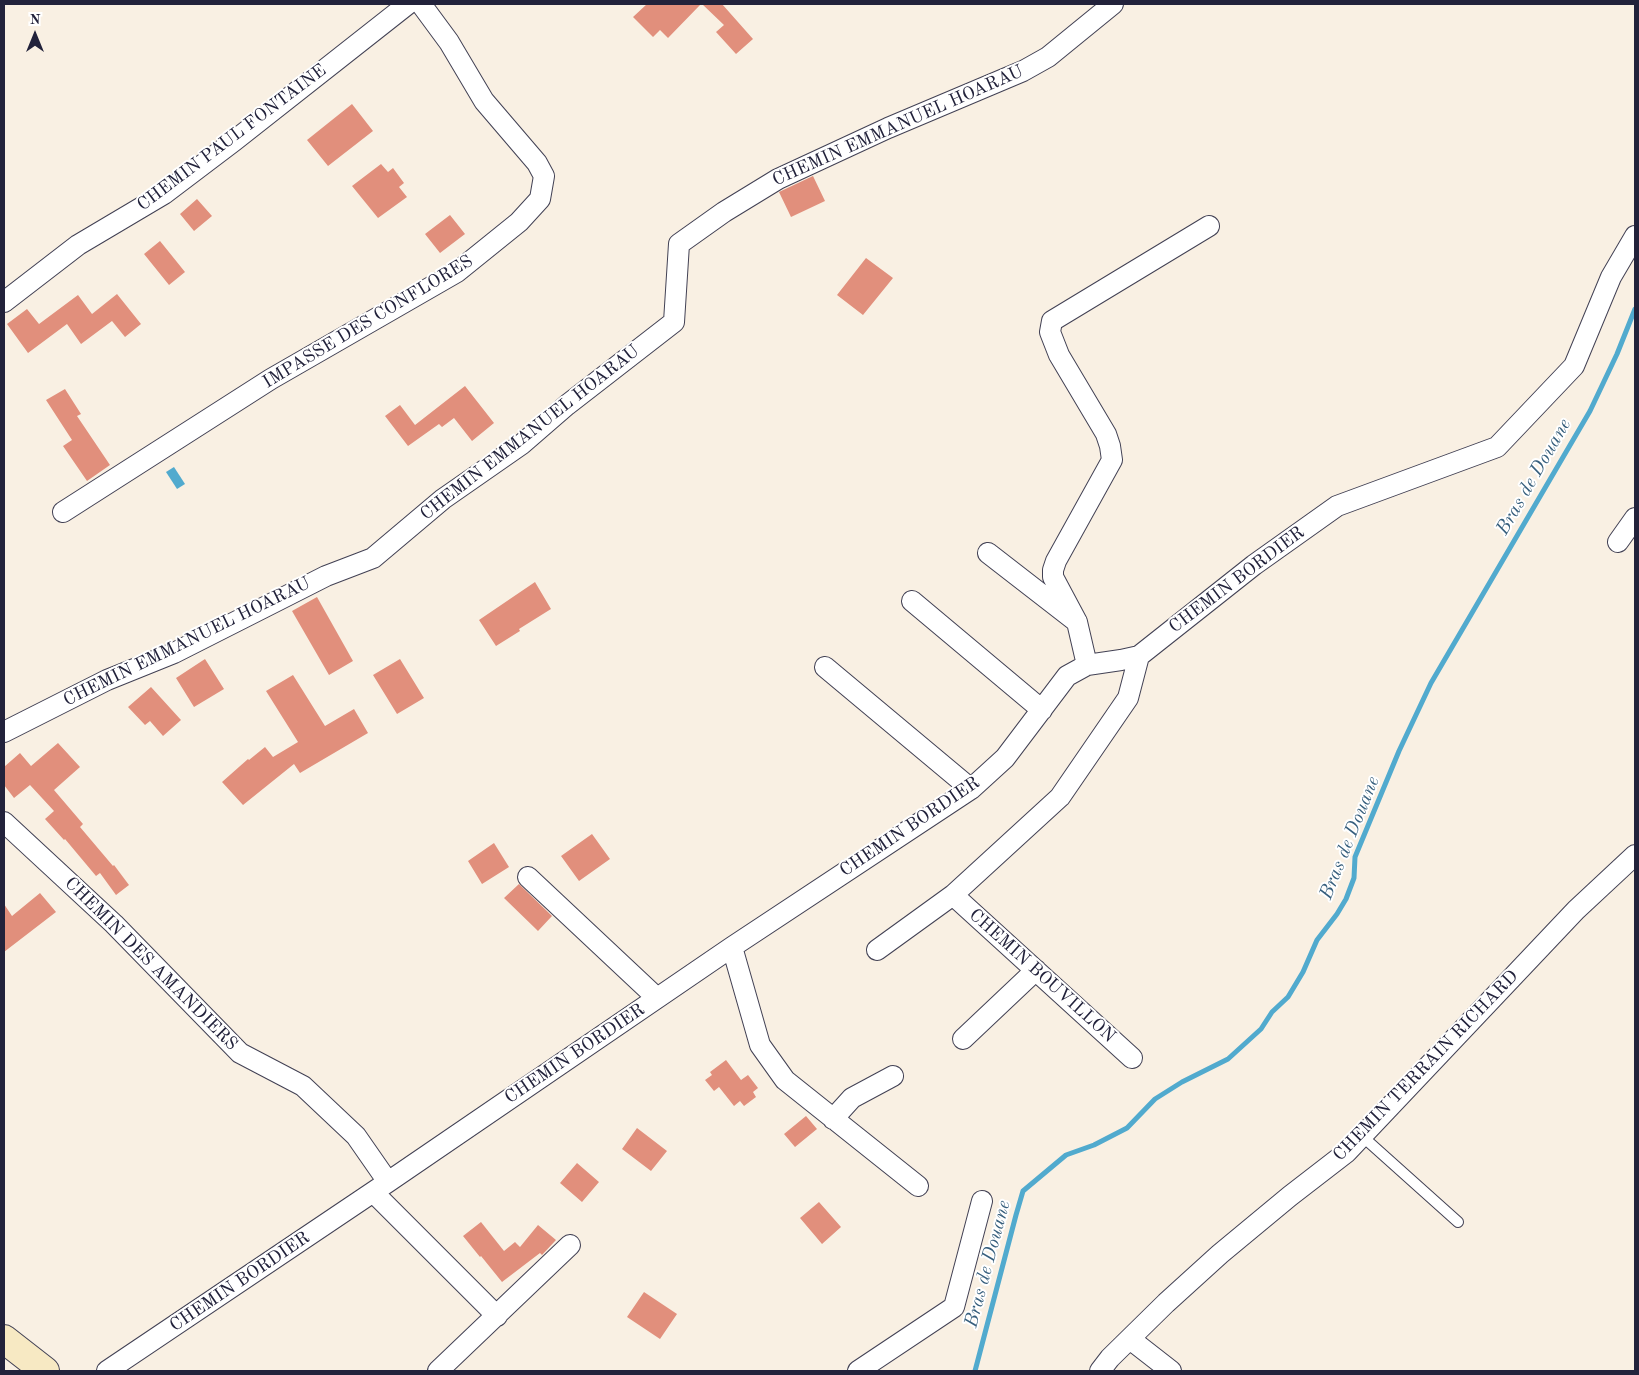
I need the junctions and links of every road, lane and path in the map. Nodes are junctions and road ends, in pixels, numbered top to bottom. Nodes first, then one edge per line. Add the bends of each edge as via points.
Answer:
1 (408, 4) edge
2 (421, 4) edge
3 (1113, 4) edge
4 (1209, 226) dead end
5 (1635, 236) edge
6 (4, 302) edge
7 (63, 512) dead end
8 (1635, 518) edge
9 (1618, 542) dead end
10 (988, 553) dead end
11 (912, 601) dead end
12 (1077, 622) junction
13 (1139, 656) junction
14 (1087, 664) junction
15 (825, 667) dead end
16 (1042, 710) junction
17 (4, 732) edge
18 (970, 789) junction
19 (4, 822) edge
20 (1635, 855) edge
21 (528, 877) dead end
22 (953, 895) junction
23 (732, 947) junction
24 (877, 950) dead end
25 (1036, 970) junction
26 (657, 998) junction
27 (963, 1039) dead end
28 (1132, 1058) dead end
29 (893, 1076) dead end
30 (833, 1119) junction
31 (1362, 1136) junction
32 (918, 1186) dead end
33 (380, 1187) junction
34 (982, 1201) dead end
35 (1458, 1222) dead end
36 (570, 1245) dead end
37 (497, 1316) junction
38 (4, 1339) edge
39 (1130, 1339) junction
40 (45, 1371) edge
41 (107, 1371) edge
42 (438, 1371) edge
43 (858, 1371) edge
44 (1100, 1371) edge
45 (1171, 1371) edge

1 - 6 street, CHEMIN PAUL FONTAINE via 164,194 78,245
2 - 7 street, IMPASSE DES CONFLORES via 449,42 484,101 537,163 544,176 540,199 518,222 457,272 271,379
3 - 17 street, CHEMIN EMMANUEL HOARAU via 1048,57 1023,71 778,179 679,244 674,322 522,444 443,499 373,558 326,576 174,653 108,680
4 - 12 street via 1052,321 1050,332 1059,355 1106,434 1112,460 1053,570 1053,577
5 - 13 street, CHEMIN BORDIER via 1611,277 1574,366 1497,447 1337,506 1254,565
8 - 9 street
10 - 12 street
11 - 16 street
12 - 14 street
13 - 14 street, CHEMIN BORDIER
13 - 22 street, CHEMIN BOUVILLON via 1128,698 1060,797
14 - 16 street, CHEMIN BORDIER via 1067,676
15 - 18 street
16 - 18 street, CHEMIN BORDIER via 1005,758
18 - 23 street, CHEMIN BORDIER
19 - 33 street, CHEMIN DES AMANDIERS via 114,924 240,1053 303,1086 356,1136
20 - 31 street, CHEMIN TERRAIN RICHARD via 1576,910
21 - 26 street
22 - 24 street, CHEMIN BOUVILLON
22 - 25 street, CHEMIN BOUVILLON
23 - 26 street, CHEMIN BORDIER
23 - 30 street via 764,1053 785,1080
25 - 27 street
25 - 28 street, CHEMIN BOUVILLON
26 - 33 street, CHEMIN BORDIER
29 - 30 street via 852,1098
30 - 32 street
31 - 35 lane
31 - 39 street, CHEMIN TERRAIN RICHARD via 1347,1152 1220,1254
33 - 37 street, CHEMIN DES AMANDIERS
33 - 41 street, CHEMIN BORDIER
34 - 43 street via 954,1307
36 - 37 street
37 - 42 street
38 - 40 main road
39 - 44 street, CHEMIN TERRAIN RICHARD
39 - 45 street

